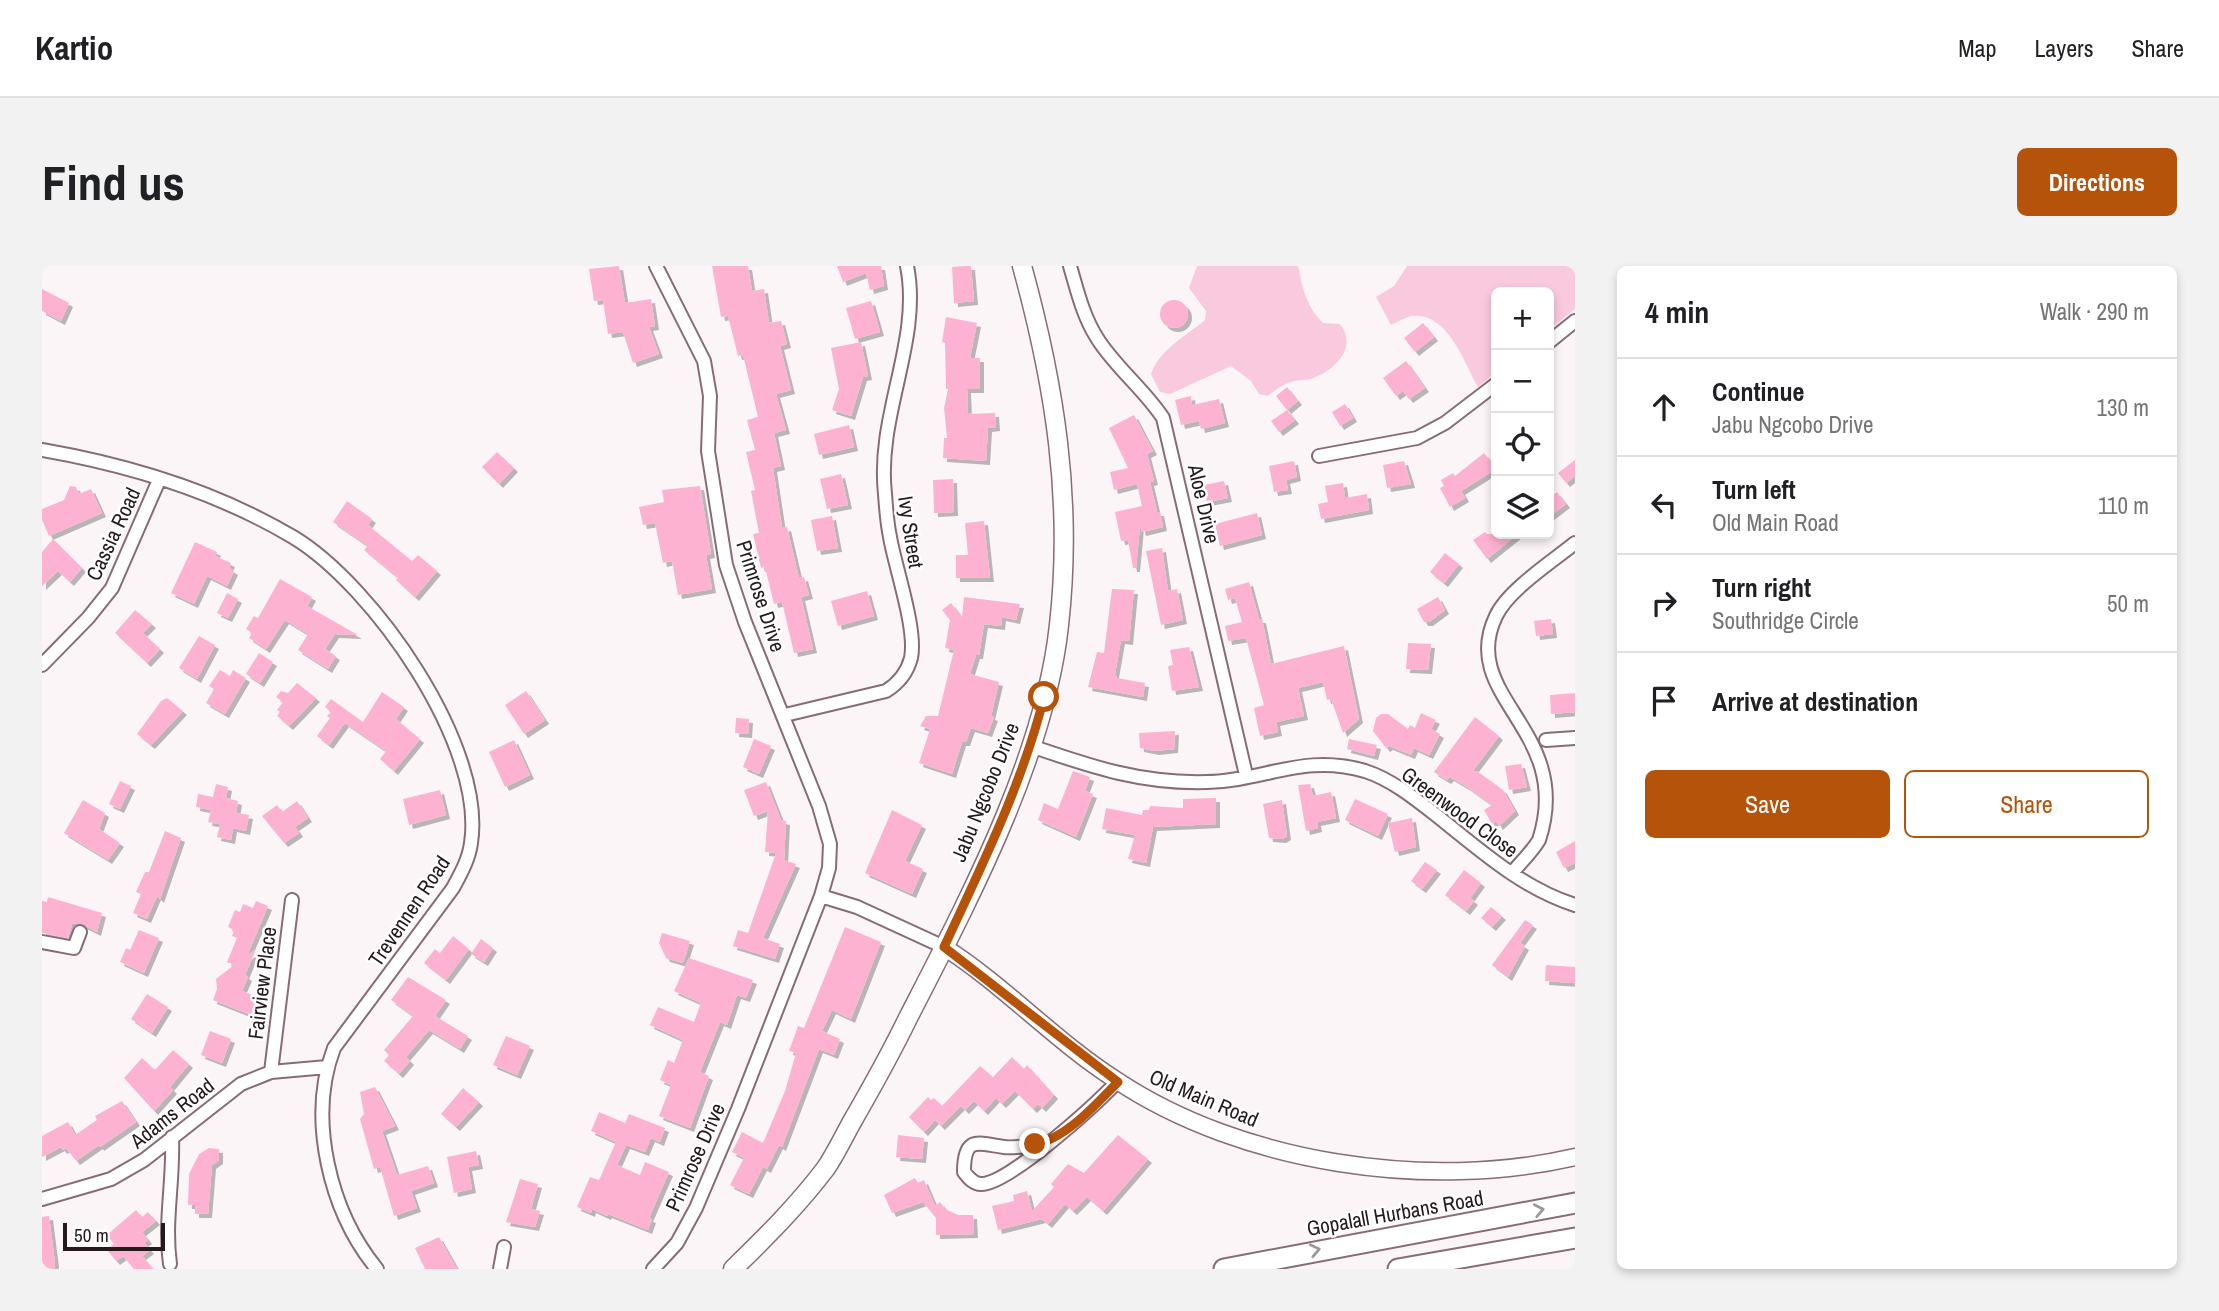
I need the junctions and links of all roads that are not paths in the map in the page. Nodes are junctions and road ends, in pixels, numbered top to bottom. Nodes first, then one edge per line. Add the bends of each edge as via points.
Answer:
1 (656, 266) edge
2 (907, 266) edge
3 (1022, 266) edge
4 (1070, 266) edge
5 (1575, 321) edge
6 (1554, 338) edge
7 (1491, 388) edge
8 (42, 450) edge
9 (1319, 456) dead end
10 (159, 480) junction
11 (1575, 543) edge
12 (42, 665) edge
13 (785, 715) junction
14 (1575, 738) edge
15 (1031, 746) junction
16 (1549, 750) junction
17 (1247, 775) junction
18 (1512, 873) junction
19 (821, 896) junction
20 (292, 900) dead end
21 (1575, 905) edge
22 (80, 932) dead end
23 (42, 942) edge
24 (944, 947) junction
25 (327, 1067) junction
26 (271, 1072) junction
27 (1118, 1082) junction
28 (172, 1137) junction
29 (1049, 1142) junction
30 (1575, 1157) edge
31 (42, 1199) edge
32 (1575, 1203) edge
33 (1575, 1238) edge
34 (504, 1247) dead end
35 (170, 1264) dead end
36 (377, 1269) edge
37 (500, 1269) edge
38 (653, 1269) edge
39 (733, 1269) edge
40 (1224, 1269) edge
41 (1398, 1269) edge

1 - 13 street, Primrose Drive via 704,361 710,396 708,451 726,565
2 - 13 street, Ivy Street via 910,317 885,437 884,484 889,534 912,636 911,658 900,682 886,691
3 - 15 main road, Jabu Ngcobo Drive via 1060,440 1063,502 1059,627
4 - 17 street, Aloe Drive via 1084,314 1098,340 1163,418
5 - 6 street
7 - 9 street via 1417,438
8 - 10 street, Trevennen Road via 109,463
10 - 12 street, Cassia Road via 112,588
10 - 25 street, Trevennen Road via 266,523 294,538 336,572 413,664 443,717 463,769 472,822 466,863 334,1048
11 - 16 street via 1510,598 1496,614 1490,634 1496,675
13 - 19 street, Primrose Drive via 830,845
14 - 16 street
15 - 17 street, Greenwood Close via 1122,776 1162,782 1211,782
15 - 24 main road, Jabu Ngcobo Drive
16 - 18 street via 1556,785 1551,811 1539,840
17 - 18 street, Greenwood Close via 1297,765 1332,765 1366,772 1409,793
18 - 21 street, Greenwood Close
19 - 24 street via 857,907
19 - 38 street, Primrose Drive via 696,1208 677,1243
20 - 26 street, Fairview Place
22 - 23 street via 74,948
24 - 27 street, Old Main Road
24 - 39 main road, Jabu Ngcobo Drive via 827,1166 776,1228
25 - 26 street, Adams Road
25 - 36 street, Trevennen Road via 324,1142 333,1182 362,1250
26 - 28 street, Adams Road via 241,1084
27 - 29 street
27 - 30 street, Old Main Road via 1241,1140 1322,1160 1463,1172 1538,1166
28 - 31 street, Adams Road via 111,1179
28 - 35 street
29 - 29 street via 996,1180 981,1184 964,1171 968,1148 979,1143 1003,1147
40 -> 32 main road, Gopalall Hurbans Road
33 - 41 main road
34 - 37 street

